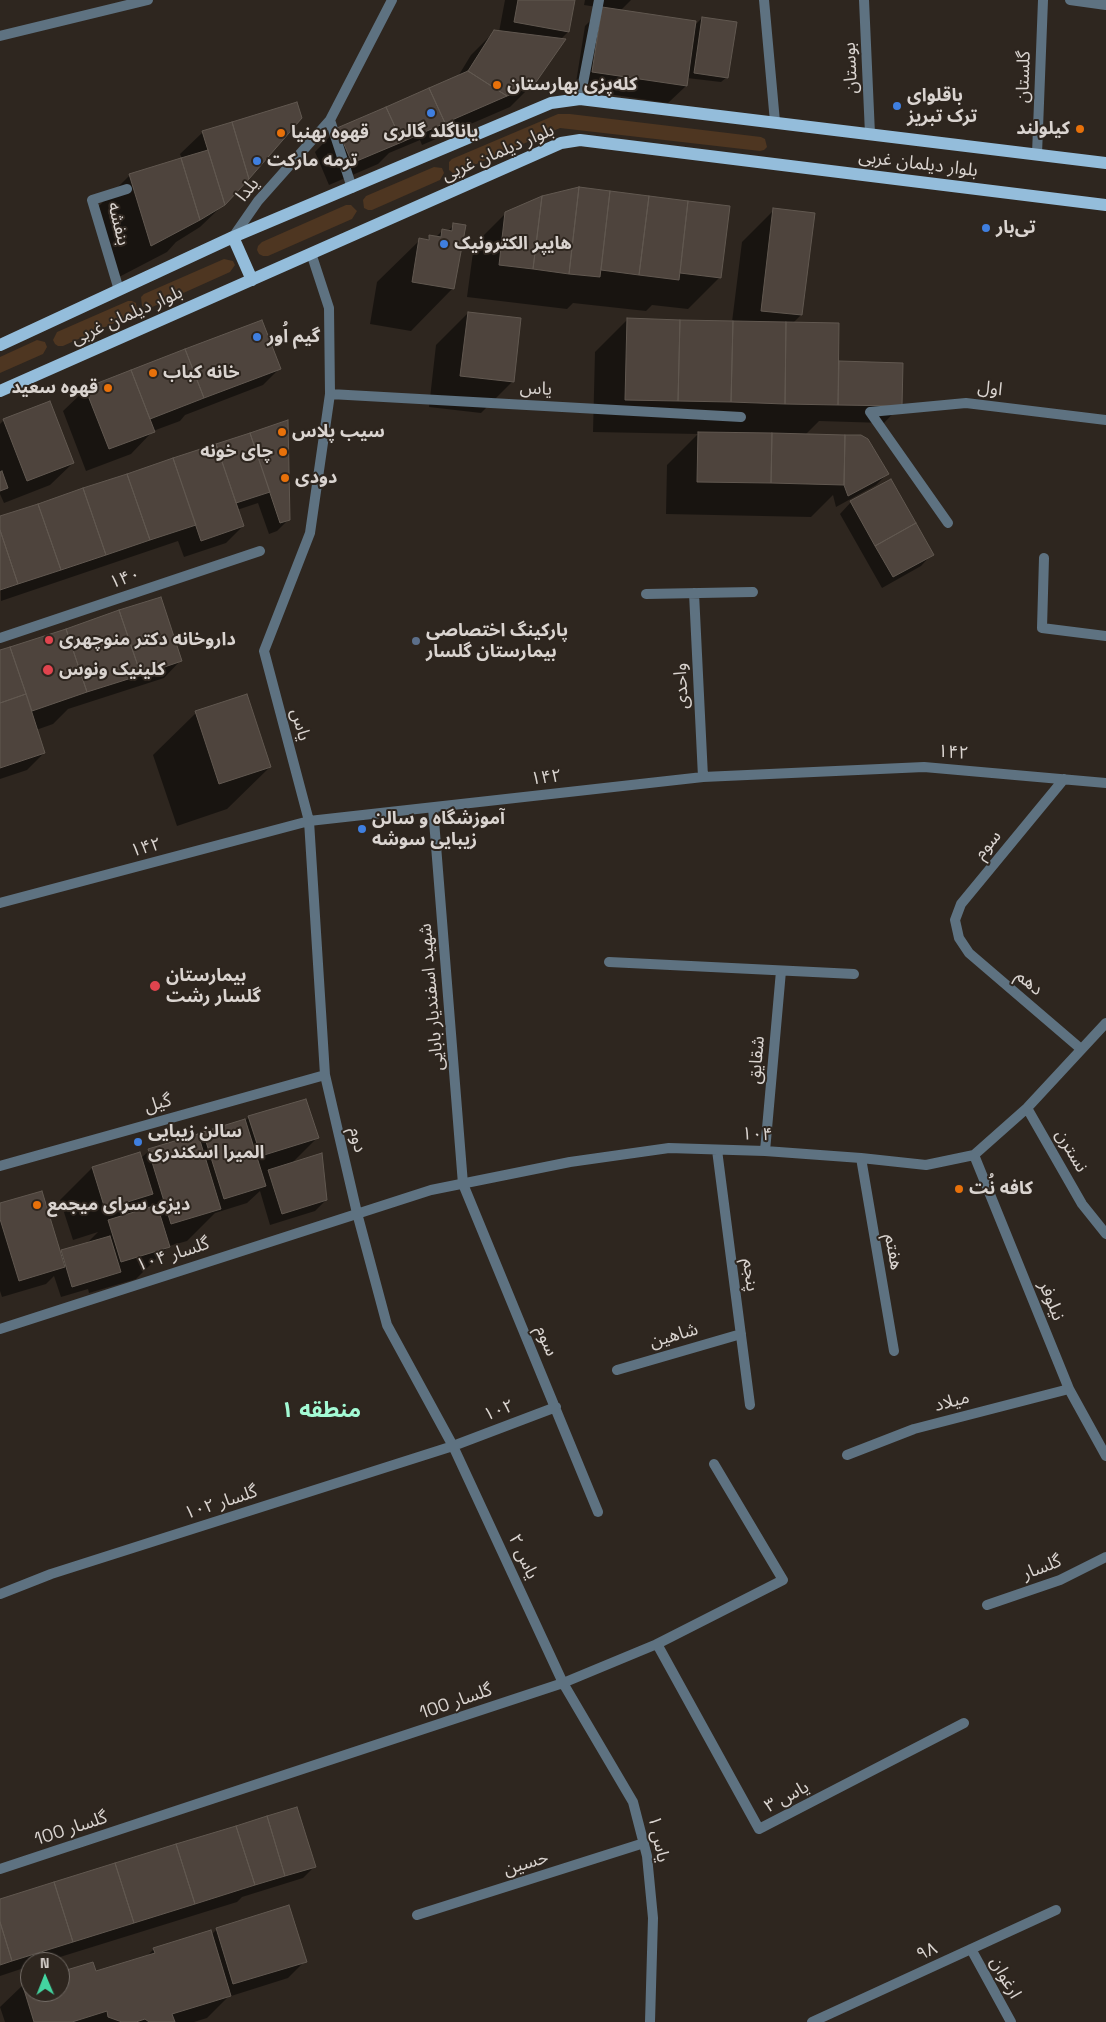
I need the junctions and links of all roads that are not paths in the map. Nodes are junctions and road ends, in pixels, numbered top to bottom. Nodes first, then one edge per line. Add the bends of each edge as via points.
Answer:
1 (148, 0) edge
2 (392, 0) edge
3 (600, 0) edge
4 (764, 0) edge
5 (864, 0) edge
6 (1043, 0) edge
7 (1070, 0) edge
8 (1106, 5) edge
9 (0, 36) edge
10 (580, 99) junction
11 (330, 120) junction
12 (775, 122) junction
13 (870, 134) junction
14 (1037, 154) junction
15 (1106, 163) edge
16 (352, 188) junction
17 (127, 189) dead end
18 (1106, 205) edge
19 (233, 237) junction
20 (311, 253) junction
21 (252, 280) junction
22 (119, 290) junction
23 (0, 345) edge
24 (0, 391) edge
25 (330, 394) junction
26 (740, 417) dead end
27 (1106, 420) edge
28 (948, 523) dead end
29 (260, 552) dead end
30 (1044, 558) dead end
31 (753, 592) dead end
32 (694, 593) junction
33 (646, 594) dead end
34 (1106, 636) edge
35 (0, 638) edge
36 (703, 777) junction
37 (1064, 779) junction
38 (1106, 783) edge
39 (433, 808) junction
40 (309, 821) junction
41 (0, 903) edge
42 (958, 938) joint
43 (609, 962) dead end
44 (781, 971) junction
45 (854, 974) dead end
46 (1106, 1023) edge
47 (1081, 1049) junction
48 (325, 1074) junction
49 (1026, 1108) junction
50 (717, 1150) junction
51 (765, 1152) junction
52 (974, 1155) junction
53 (861, 1158) junction
54 (0, 1166) edge
55 (463, 1184) junction
56 (357, 1213) junction
57 (1106, 1234) edge
58 (0, 1328) edge
59 (741, 1334) junction
60 (894, 1351) dead end
61 (616, 1370) dead end
62 (1069, 1389) junction
63 (750, 1405) dead end
64 (556, 1407) junction
65 (453, 1446) junction
66 (847, 1455) dead end
67 (1106, 1456) edge
68 (714, 1464) dead end
69 (598, 1512) dead end
70 (1106, 1557) edge
71 (0, 1594) edge
72 (987, 1605) dead end
73 (657, 1644) junction
74 (563, 1683) junction
75 (964, 1723) dead end
76 (644, 1843) junction
77 (0, 1869) edge
78 (1056, 1910) dead end
79 (417, 1915) dead end
80 (971, 1949) junction
81 (650, 2022) edge
82 (812, 2022) edge
83 (1011, 2022) edge

1 - 9 street
2 - 11 street, یلدا
3 - 10 street
4 - 12 street
5 - 13 street, بوستان
6 - 14 street, گلستان
7 - 8 street
10 - 12 main road, بلوار دیلمان غربی
10 - 16 main road, بلوار دیلمان غربی via 542,106
11 - 16 street
11 - 19 street, یلدا via 258,201
12 - 13 main road, بلوار دیلمان غربی
13 - 14 main road, بلوار دیلمان غربی
14 - 15 main road, بلوار دیلمان غربی
16 - 19 main road, بلوار دیلمان غربی
17 - 22 street, بنفشه via 92,200
18 - 20 main road, بلوار دیلمان غربی via 580,140 542,151
19 - 21 main road
19 - 22 main road, بلوار دیلمان غربی
20 - 21 main road, بلوار دیلمان غربی
20 - 25 street, یاس via 329,308
21 - 24 main road, بلوار دیلمان غربی
22 - 23 main road, بلوار دیلمان غربی
25 - 26 street, یاس
25 - 40 street, یاس via 310,533 264,651
27 - 28 street, اول via 966,403 870,412
29 - 35 street, ۱۴۰
30 - 34 street via 1042,628
31 - 32 street
32 - 33 street
32 - 36 street, واحدی
36 - 37 street, ۱۴۲ via 924,767
36 - 39 street, ۱۴۲
37 - 38 street, ۱۴۲
37 - 42 street, سوم via 961,904 955,920
39 - 40 street, ۱۴۲
39 - 55 street, شهید اسفندیار بابایی
40 - 41 street, ۱۴۲
40 - 48 street, یاس
42 - 47 street, دهم via 969,953
43 - 44 street
44 - 45 street
44 - 51 street, شقایق
46 - 47 street
47 - 49 street
48 - 54 street, گیل
48 - 56 street, دوم
49 - 52 street
49 - 57 street, نسترن via 1082,1204
50 - 51 street, ۱۰۴
50 - 55 street, ۱۰۴ via 669,1148 570,1162
50 - 59 street, پنجم
51 - 53 street, ۱۰۴
52 - 53 street, ۱۰۴ via 926,1165
52 - 62 street, نیلوفر
53 - 60 street, هفتم
55 - 56 street, ۱۰۴ via 431,1190
55 - 64 street, سوم
56 - 58 street, گلسار ۱۰۴
56 - 65 street, دوم via 387,1324
59 - 61 street, شاهین
59 - 63 street, پنجم
62 - 66 street, میلاد via 914,1429
62 - 67 street, نیلوفر
64 - 65 street, ۱۰۲
64 - 69 street, سوم
65 - 71 street, گلسار ۱۰۲ via 51,1574
65 - 74 street, یاس ۲
68 - 73 street, گلسار 100 via 783,1580
70 - 72 street, گلسار via 1060,1580
73 - 74 street, گلسار 100
73 - 75 street, یاس ۳ via 759,1829
74 - 76 street, یاس ۱ via 633,1802
74 - 77 street, گلسار 100
76 - 79 street, حسین
76 - 81 street, یاس ۱ via 653,1918
78 - 80 street, ۹۸
80 - 82 street, ۹۸
80 - 83 street, ارغوان

